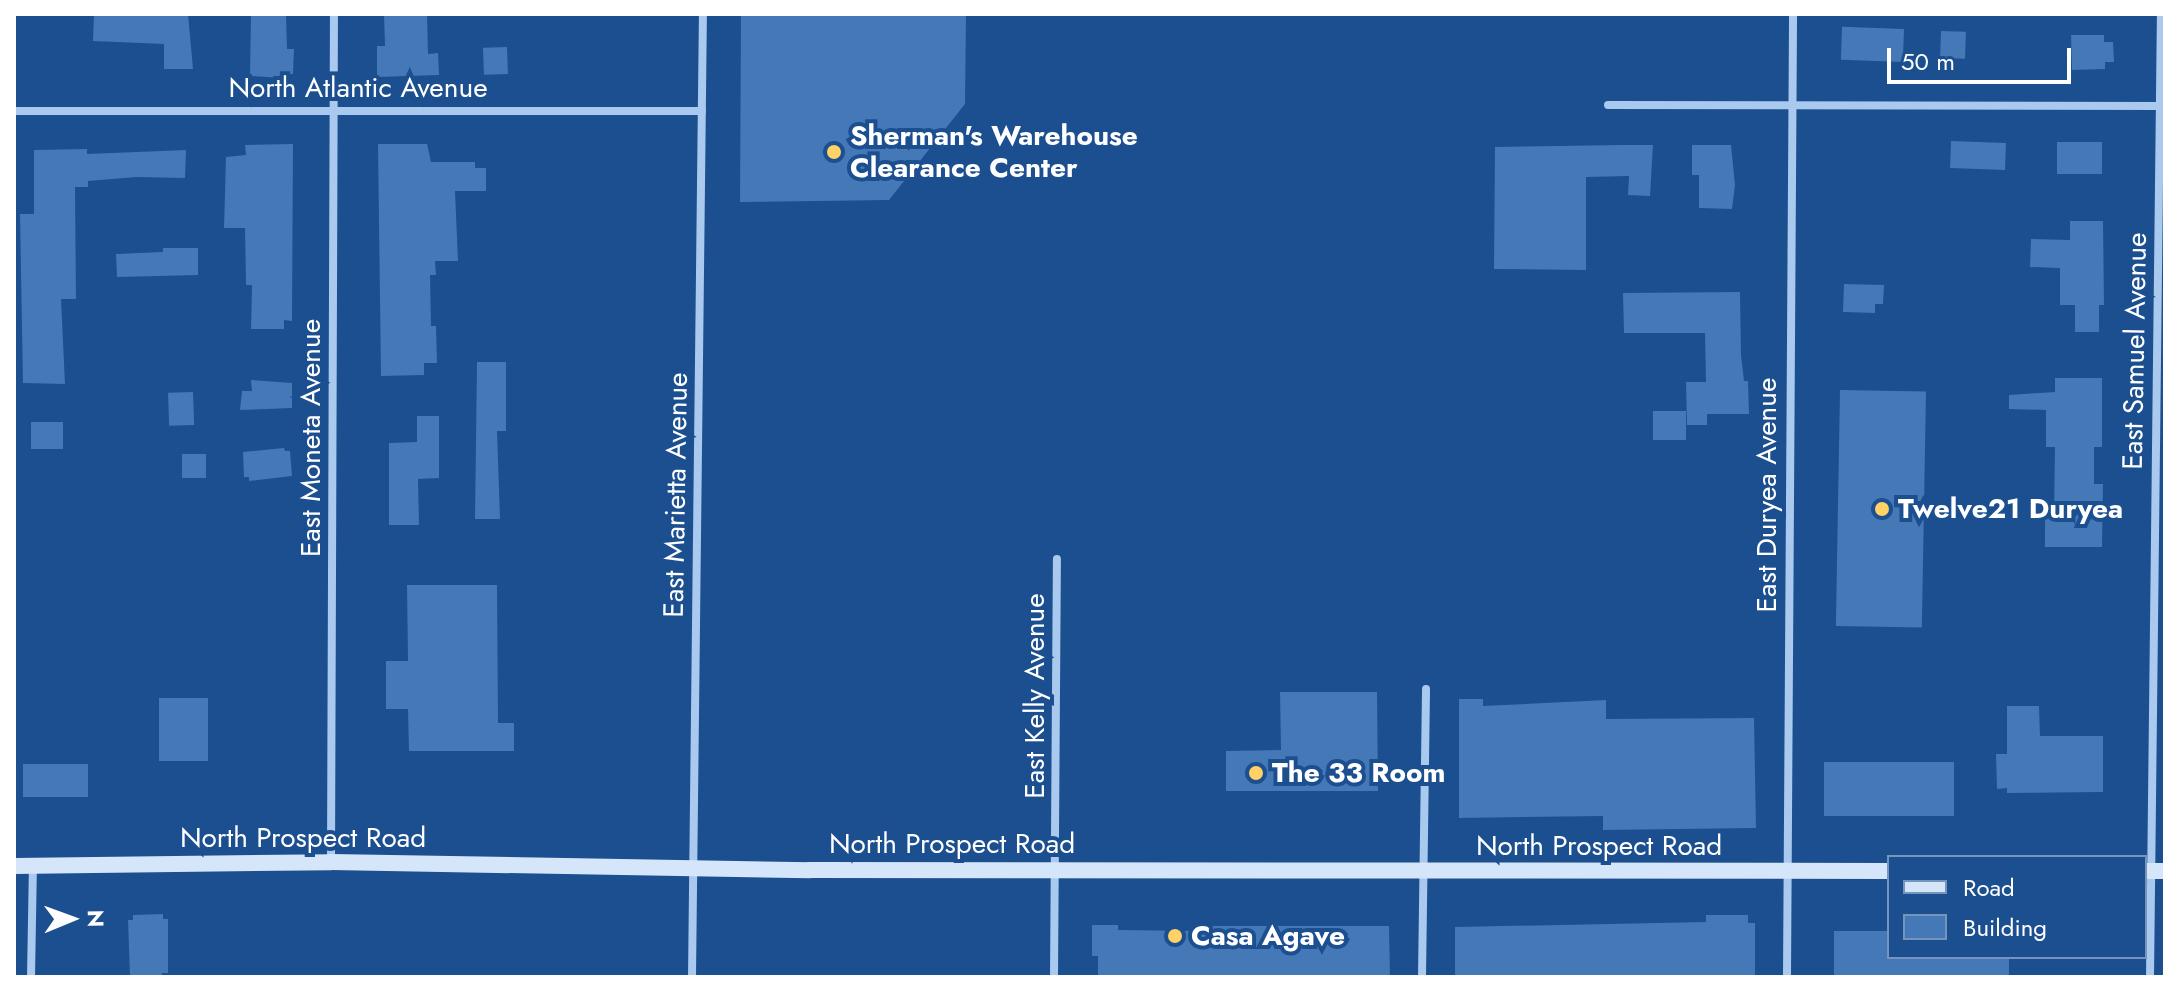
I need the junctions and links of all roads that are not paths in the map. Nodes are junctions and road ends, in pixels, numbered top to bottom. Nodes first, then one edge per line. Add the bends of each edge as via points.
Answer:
1 (334, 14) edge
2 (703, 14) edge
3 (1793, 14) edge
4 (2161, 14) edge
5 (1608, 105) dead end
6 (1792, 106) junction
7 (2163, 106) edge
8 (333, 110) junction
9 (14, 111) edge
10 (702, 111) junction
11 (1057, 559) dead end
12 (1426, 689) dead end
13 (331, 862) junction
14 (14, 866) edge
15 (33, 867) junction
16 (693, 868) junction
17 (1056, 871) junction
18 (1787, 871) junction
19 (1887, 871) edge
20 (2153, 871) edge
21 (1423, 872) junction
22 (31, 977) edge
23 (692, 977) edge
24 (1054, 977) edge
25 (1422, 977) edge
26 (1787, 977) edge
27 (2150, 977) edge

1 - 8 street, East Moneta Avenue
2 - 10 street, East Marietta Avenue
3 - 6 street, East Duryea Avenue
4 - 7 street, East Samuel Avenue
5 - 6 street
6 - 7 street
6 - 18 street, East Duryea Avenue
7 - 20 street, East Samuel Avenue
8 - 9 street, North Atlantic Avenue
8 - 10 street, North Atlantic Avenue
8 - 13 street, East Moneta Avenue
10 - 16 street, East Marietta Avenue
11 - 17 street, East Kelly Avenue
12 - 21 street
13 - 15 main road, North Prospect Road
13 - 16 main road, North Prospect Road
14 - 15 main road, North Prospect Road
15 - 22 street
16 - 17 main road, North Prospect Road
16 - 23 street, East Marietta Avenue
17 - 21 main road, North Prospect Road
17 - 24 street, East Kelly Avenue
18 - 19 main road, North Prospect Road
18 - 21 main road, North Prospect Road
18 - 26 street, East Duryea Avenue
20 - 27 street, East Samuel Avenue
21 - 25 street

